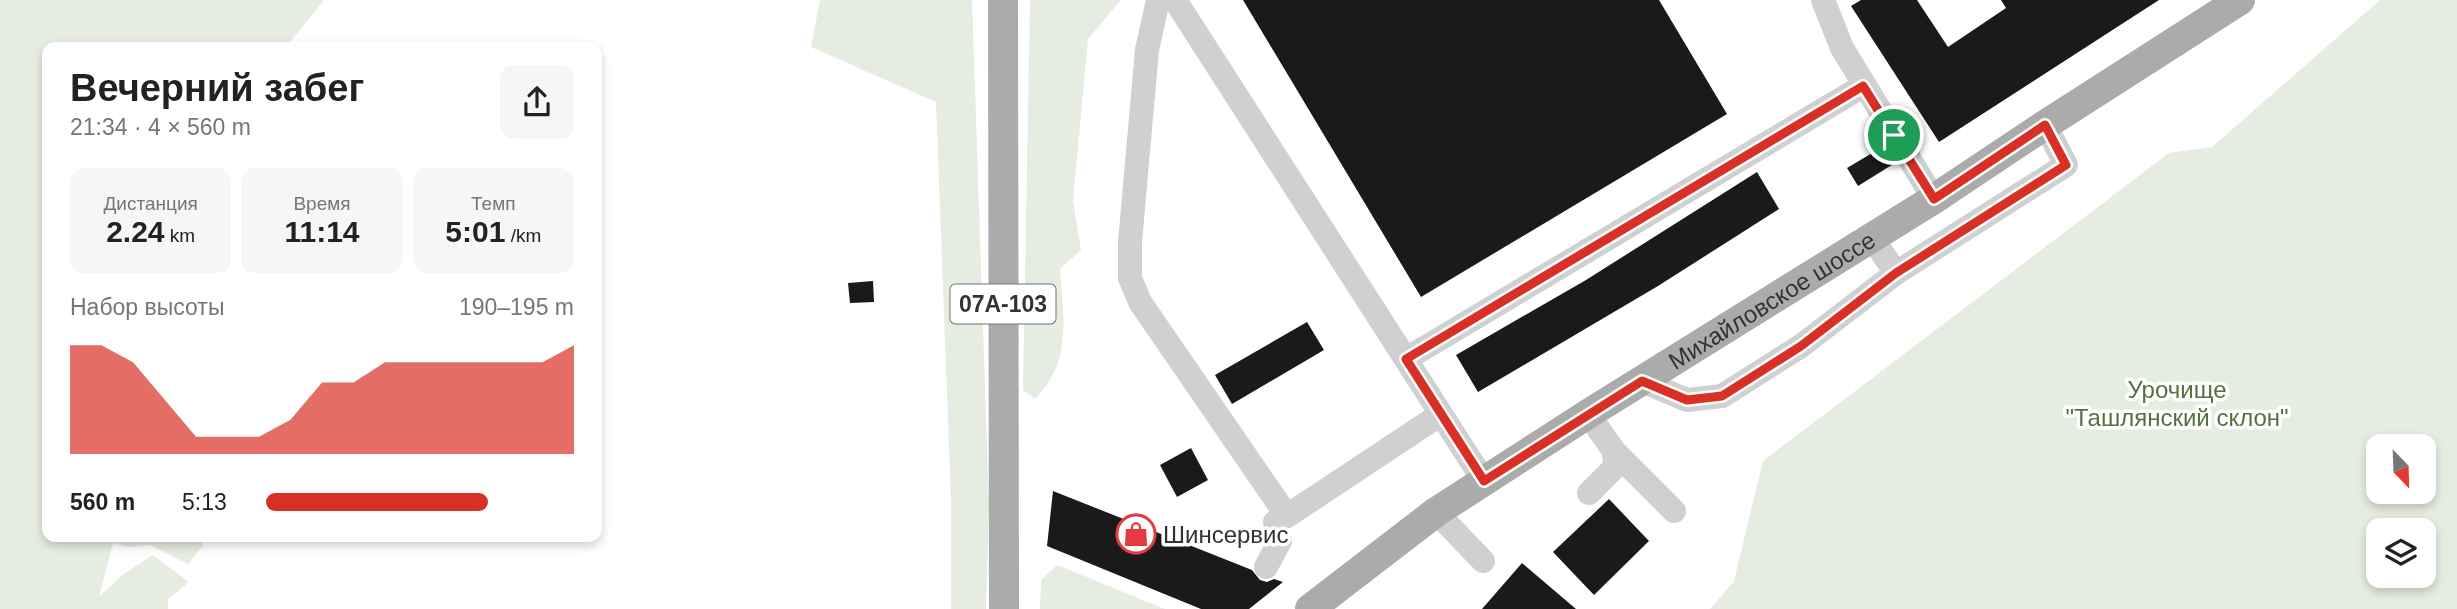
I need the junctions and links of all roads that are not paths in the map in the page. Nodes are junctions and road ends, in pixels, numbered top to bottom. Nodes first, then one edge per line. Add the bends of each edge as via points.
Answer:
1 (1003, 0) edge
2 (1158, 0) edge
3 (1175, 0) edge
4 (1823, 0) edge
5 (2240, 0) edge
6 (1863, 86) junction
7 (2045, 125) junction
8 (1934, 199) junction
9 (1872, 237) junction
10 (1896, 273) junction
11 (1406, 359) junction
12 (1642, 381) junction
13 (1441, 414) junction
14 (1588, 414) junction
15 (1614, 451) junction
16 (1484, 481) junction
17 (1589, 493) dead end
18 (1674, 511) dead end
19 (1436, 512) junction
20 (1287, 516) junction
21 (1399, 540) junction
22 (1483, 561) dead end
23 (1266, 567) dead end
24 (1004, 609) edge
25 (1310, 609) edge
26 (1337, 609) edge

1 - 24 main road, 07А-103
2 - 20 lane via 1147,50 1130,278 1140,302
3 - 11 lane
4 - 6 lane
5 - 7 main road, Михайловское шоссе
6 - 8 lane
6 - 11 lane
7 - 8 main road, Михайловское шоссе
7 - 10 lane via 2066,165
8 - 9 main road, Михайловское шоссе
9 - 10 lane
9 - 12 main road, Михайловское шоссе
10 - 12 lane via 1801,346 1722,396 1687,400
11 - 13 lane
12 - 14 main road, Михайловское шоссе
13 - 16 lane
13 - 20 lane
14 - 15 lane
14 - 16 main road, Михайловское шоссе
15 - 17 lane via 1615,467
15 - 18 lane
16 - 19 main road, Михайловское шоссе
19 - 21 main road, Михайловское шоссе
19 - 22 lane
20 - 23 lane via 1275,522 1280,541
21 - 25 main road, Михайловское шоссе
21 - 26 main road

